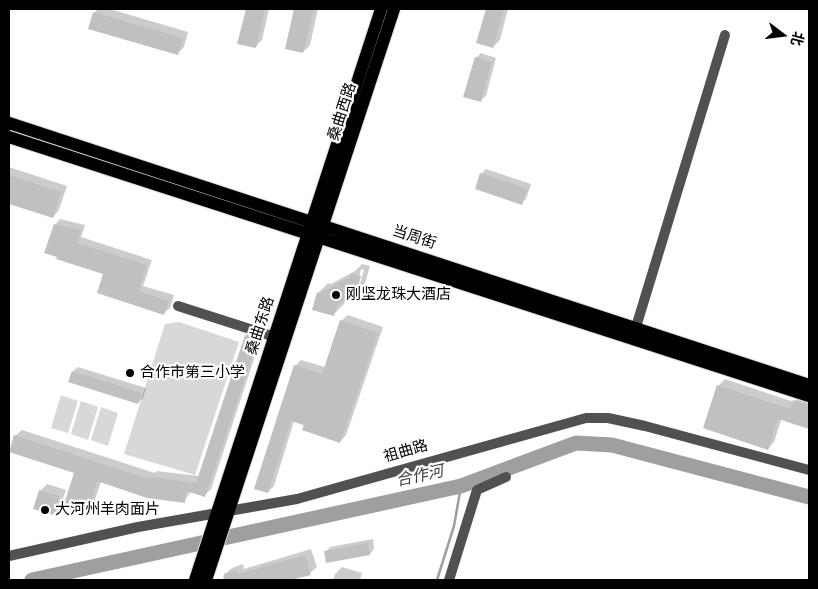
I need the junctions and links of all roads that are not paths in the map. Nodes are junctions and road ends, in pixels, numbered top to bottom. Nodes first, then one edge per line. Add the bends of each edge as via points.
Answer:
1 (381, 9) edge
2 (394, 9) edge
3 (725, 35) dead end
4 (9, 123) edge
5 (9, 137) edge
6 (316, 229) junction
7 (178, 306) dead end
8 (636, 327) junction
9 (275, 337) junction
10 (809, 385) edge
11 (809, 396) edge
12 (809, 470) edge
13 (506, 478) dead end
14 (221, 518) junction
15 (9, 556) edge
16 (206, 564) junction
17 (195, 580) edge
18 (206, 580) edge
19 (449, 580) edge

1 - 6 main road, 桑曲西路
2 - 6 main road, 桑曲西路
3 - 8 street
4 - 6 main road, 当周街
5 - 6 main road, 当周街
6 - 8 main road, 当周街
6 - 9 main road, 桑曲东路
6 - 11 main road, 当周街
6 - 14 main road, 桑曲东路
7 - 9 street
8 - 10 main road, 当周街
9 - 14 main road, 桑曲东路
12 - 14 street, 祖曲路 via 645,426 608,418 586,418
13 - 19 street via 477,490
14 - 15 street, 祖曲路 via 138,527
14 - 16 main road
16 - 17 main road
16 - 18 main road

